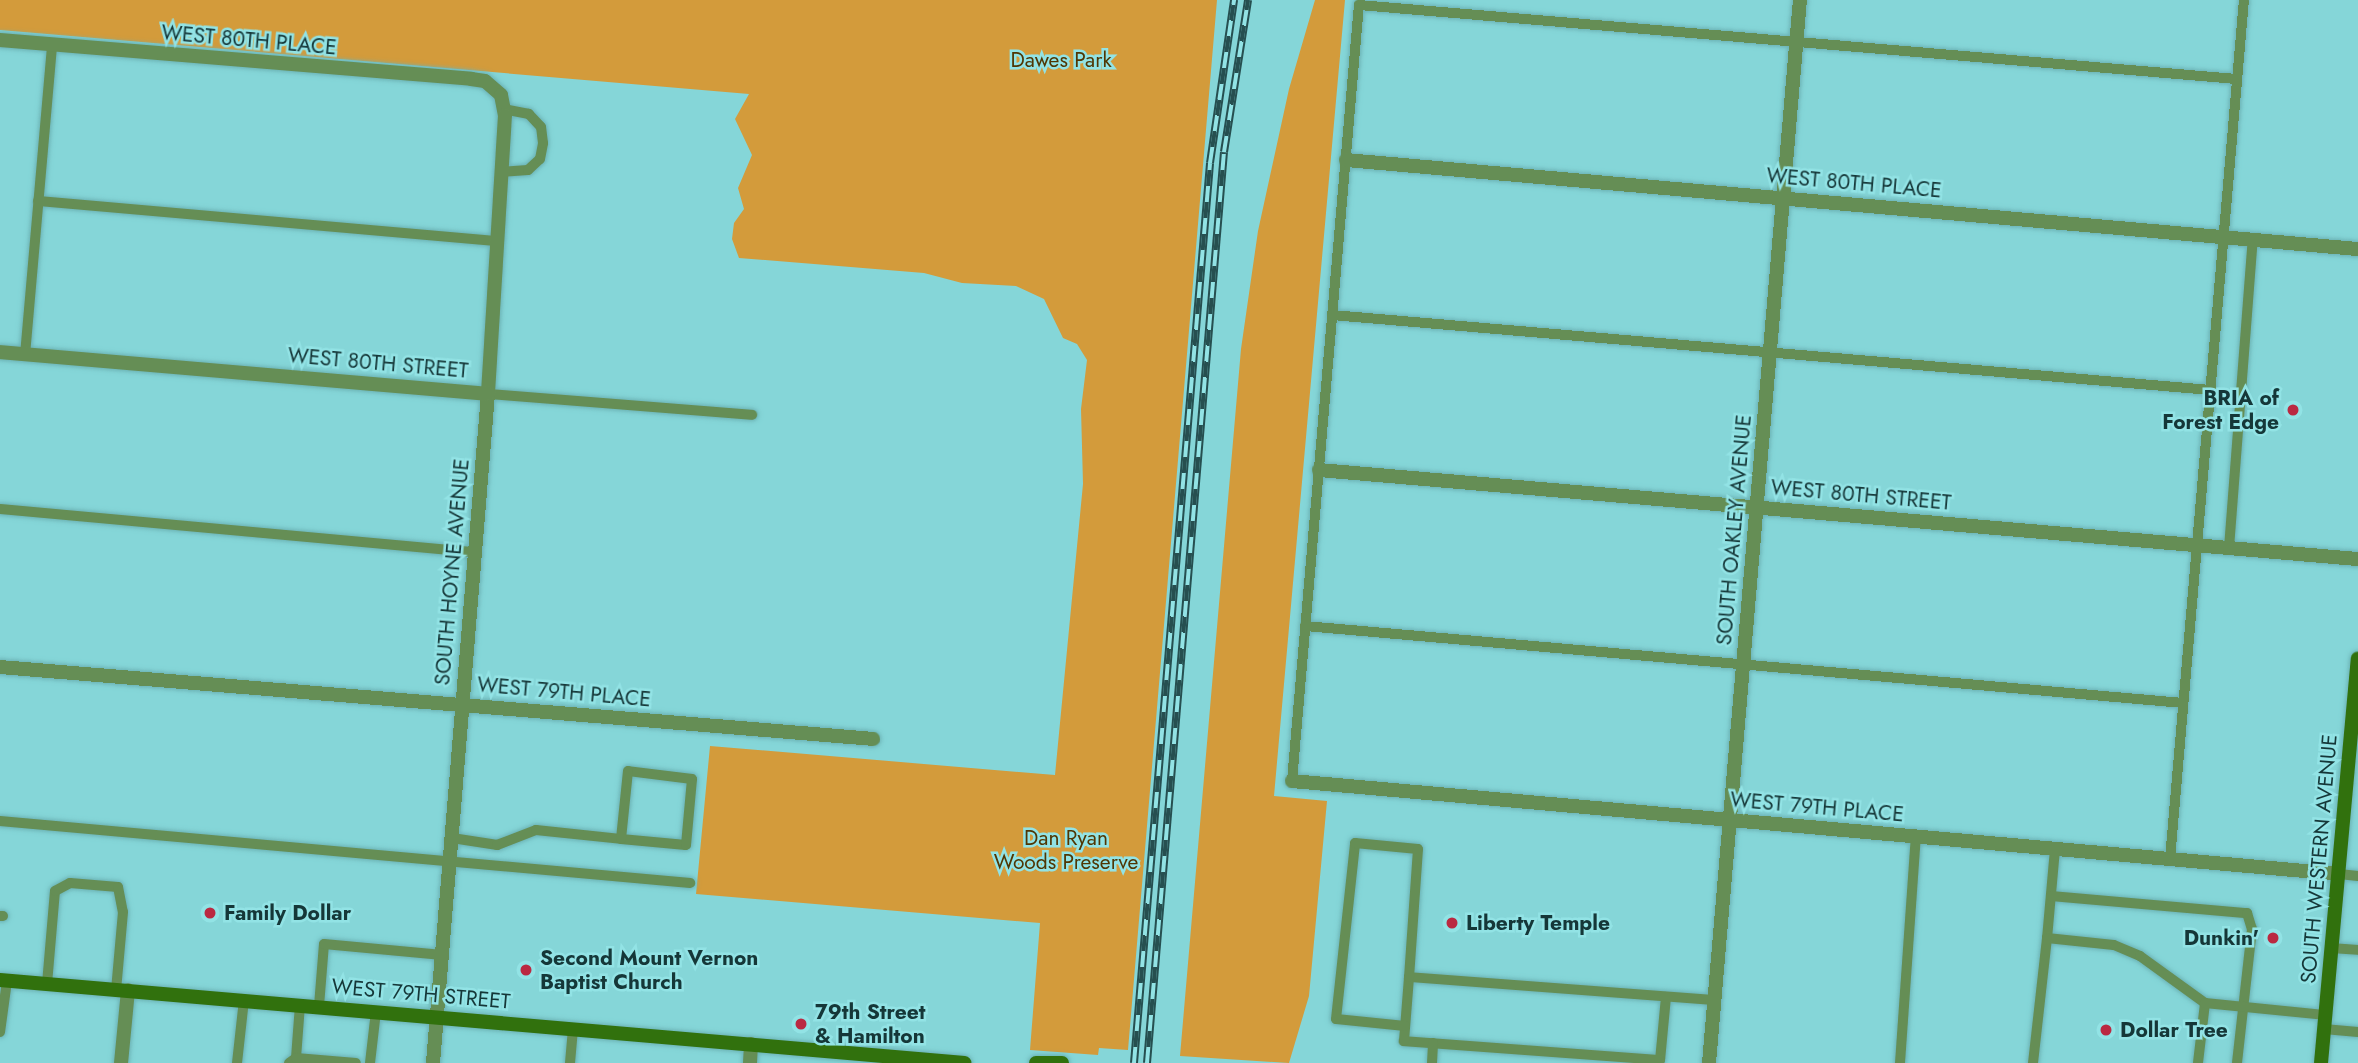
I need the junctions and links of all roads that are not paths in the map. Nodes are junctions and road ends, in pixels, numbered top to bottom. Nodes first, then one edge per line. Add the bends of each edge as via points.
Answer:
1 (1800, 0) edge
2 (2244, 0) edge
3 (0, 40) edge
4 (1797, 42) junction
5 (52, 44) junction
6 (2237, 79) junction
7 (494, 86) joint
8 (504, 109) junction
9 (1346, 160) junction
10 (500, 172) junction
11 (1783, 197) junction
12 (38, 201) junction
13 (2223, 237) junction
14 (2253, 239) junction
15 (496, 240) junction
16 (2358, 249) edge
17 (1332, 315) junction
18 (0, 352) edge
19 (1770, 352) junction
20 (25, 355) junction
21 (2210, 390) junction
22 (488, 394) junction
23 (752, 415) dead end
24 (1319, 470) junction
25 (1757, 507) junction
26 (0, 509) edge
27 (2197, 545) junction
28 (2229, 548) junction
29 (475, 552) junction
30 (2358, 559) edge
31 (1305, 626) junction
32 (2358, 659) edge
33 (1744, 664) junction
34 (0, 667) edge
35 (2183, 703) junction
36 (463, 704) junction
37 (2355, 722) edge
38 (873, 738) dead end
39 (1292, 781) joint
40 (1731, 820) junction
41 (0, 821) edge
42 (1916, 836) junction
43 (452, 838) junction
44 (621, 839) junction
45 (2055, 849) junction
46 (2170, 859) junction
47 (450, 861) junction
48 (2339, 874) junction
49 (2358, 876) edge
50 (690, 883) dead end
51 (2051, 896) junction
52 (2047, 938) junction
53 (2331, 948) junction
54 (2358, 950) edge
55 (442, 955) junction
56 (1409, 977) junction
57 (4, 980) edge
58 (47, 984) junction
59 (122, 990) junction
60 (1666, 997) junction
61 (244, 1000) junction
62 (1715, 1000) junction
63 (2205, 1003) junction
64 (300, 1005) junction
65 (319, 1006) junction
66 (2242, 1007) junction
67 (376, 1011) junction
68 (437, 1016) junction
69 (2325, 1022) junction
70 (1405, 1026) junction
71 (573, 1028) junction
72 (0, 1032) edge
73 (2358, 1032) edge
74 (1433, 1043) junction
75 (751, 1044) junction
76 (293, 1060) edge
77 (897, 1060) edge
78 (121, 1063) edge
79 (237, 1063) edge
80 (356, 1063) edge
81 (370, 1063) edge
82 (433, 1063) edge
83 (570, 1063) edge
84 (750, 1063) edge
85 (964, 1063) edge
86 (1036, 1063) edge
87 (1062, 1063) edge
88 (1432, 1063) edge
89 (1709, 1063) edge
90 (1900, 1063) edge
91 (2033, 1063) edge
92 (2198, 1063) edge
93 (2236, 1063) edge
94 (2321, 1063) edge

1 - 4 street, SOUTH OAKLEY AVENUE
2 - 6 lane
3 - 5 street, WEST 80TH PLACE
4 - 6 lane
4 - 9 lane via 1359,5
4 - 11 street, SOUTH OAKLEY AVENUE
5 - 7 street, WEST 80TH PLACE via 471,79
5 - 12 lane
6 - 13 lane
7 - 8 street, SOUTH HOYNE AVENUE
8 - 10 street, SOUTH HOYNE AVENUE
8 - 10 lane via 528,114 541,127 543,143 540,159 528,170
9 - 11 street, WEST 80TH PLACE
9 - 17 lane
10 - 15 street, SOUTH HOYNE AVENUE
11 - 13 street, WEST 80TH PLACE
11 - 19 street, SOUTH OAKLEY AVENUE
12 - 15 lane
12 - 20 lane
13 - 14 street, WEST 80TH PLACE
13 - 21 lane
14 - 16 street, WEST 80TH PLACE
14 - 28 lane
15 - 22 street, SOUTH HOYNE AVENUE
17 - 19 lane
17 - 24 lane
18 - 20 street, WEST 80TH STREET
19 - 21 lane
19 - 25 street, SOUTH OAKLEY AVENUE
20 - 22 street, WEST 80TH STREET
21 - 27 lane
22 - 23 lane, WEST 80TH STREET
22 - 29 street, SOUTH HOYNE AVENUE
24 - 25 street, WEST 80TH STREET
24 - 31 lane
25 - 27 street, WEST 80TH STREET
25 - 33 street, SOUTH OAKLEY AVENUE
26 - 29 lane
27 - 28 street, WEST 80TH STREET
27 - 35 lane
28 - 30 street, WEST 80TH STREET
29 - 36 street, SOUTH HOYNE AVENUE
31 - 33 lane
31 - 39 lane
32 - 37 main road, SOUTH WESTERN AVENUE
33 - 35 lane
33 - 40 street, SOUTH OAKLEY AVENUE
34 - 36 street, WEST 79TH PLACE
35 - 46 lane
36 - 38 street, WEST 79TH PLACE
36 - 43 street, SOUTH HOYNE AVENUE
37 - 48 main road, SOUTH WESTERN AVENUE
39 - 40 street, WEST 79TH PLACE
40 - 42 street, WEST 79TH PLACE
40 - 62 street, SOUTH OAKLEY AVENUE
41 - 47 lane
42 - 45 street, WEST 79TH PLACE
42 - 90 lane
43 - 44 lane via 497,845 536,830
43 - 47 street, SOUTH HOYNE AVENUE
44 - 44 lane via 686,845 692,779 628,771
45 - 46 street, WEST 79TH PLACE
45 - 51 lane
46 - 48 street, WEST 79TH PLACE
47 - 50 lane
47 - 55 street, SOUTH HOYNE AVENUE
48 - 49 lane
48 - 53 main road, SOUTH WESTERN AVENUE
51 - 52 lane
51 - 66 lane via 2247,913 2252,929
52 - 63 lane via 2114,945 2140,956
52 - 91 lane
53 - 54 lane
53 - 69 main road, SOUTH WESTERN AVENUE
55 - 65 lane via 324,944
55 - 68 street, SOUTH HOYNE AVENUE
56 - 60 lane
56 - 70 lane
56 - 70 lane via 1418,849 1355,843 1336,1019
57 - 58 main road, WEST 79TH STREET
57 - 72 lane
58 - 59 main road, WEST 79TH STREET
58 - 59 lane via 55,891 70,883 118,887 123,912
59 - 61 main road, WEST 79TH STREET
59 - 78 street
60 - 62 lane
60 - 74 lane via 1660,1060
61 - 64 main road, WEST 79TH STREET
61 - 79 lane
62 - 89 street, SOUTH OAKLEY AVENUE
63 - 66 lane
63 - 92 lane
64 - 65 main road, WEST 79TH STREET
64 - 76 lane
65 - 67 main road, WEST 79TH STREET
66 - 69 lane
66 - 93 lane
67 - 68 main road, WEST 79TH STREET
67 - 81 lane
68 - 71 main road, WEST 79TH STREET
68 - 82 street, SOUTH HOYNE AVENUE
69 - 73 lane
69 - 94 main road, SOUTH WESTERN AVENUE
70 - 74 lane via 1404,1041
71 - 75 main road, WEST 79TH STREET
71 - 83 lane
74 - 88 lane
75 - 77 main road, WEST 79TH STREET
75 - 84 street
76 - 80 lane
77 - 85 main road, WEST 79TH STREET
86 - 87 main road

